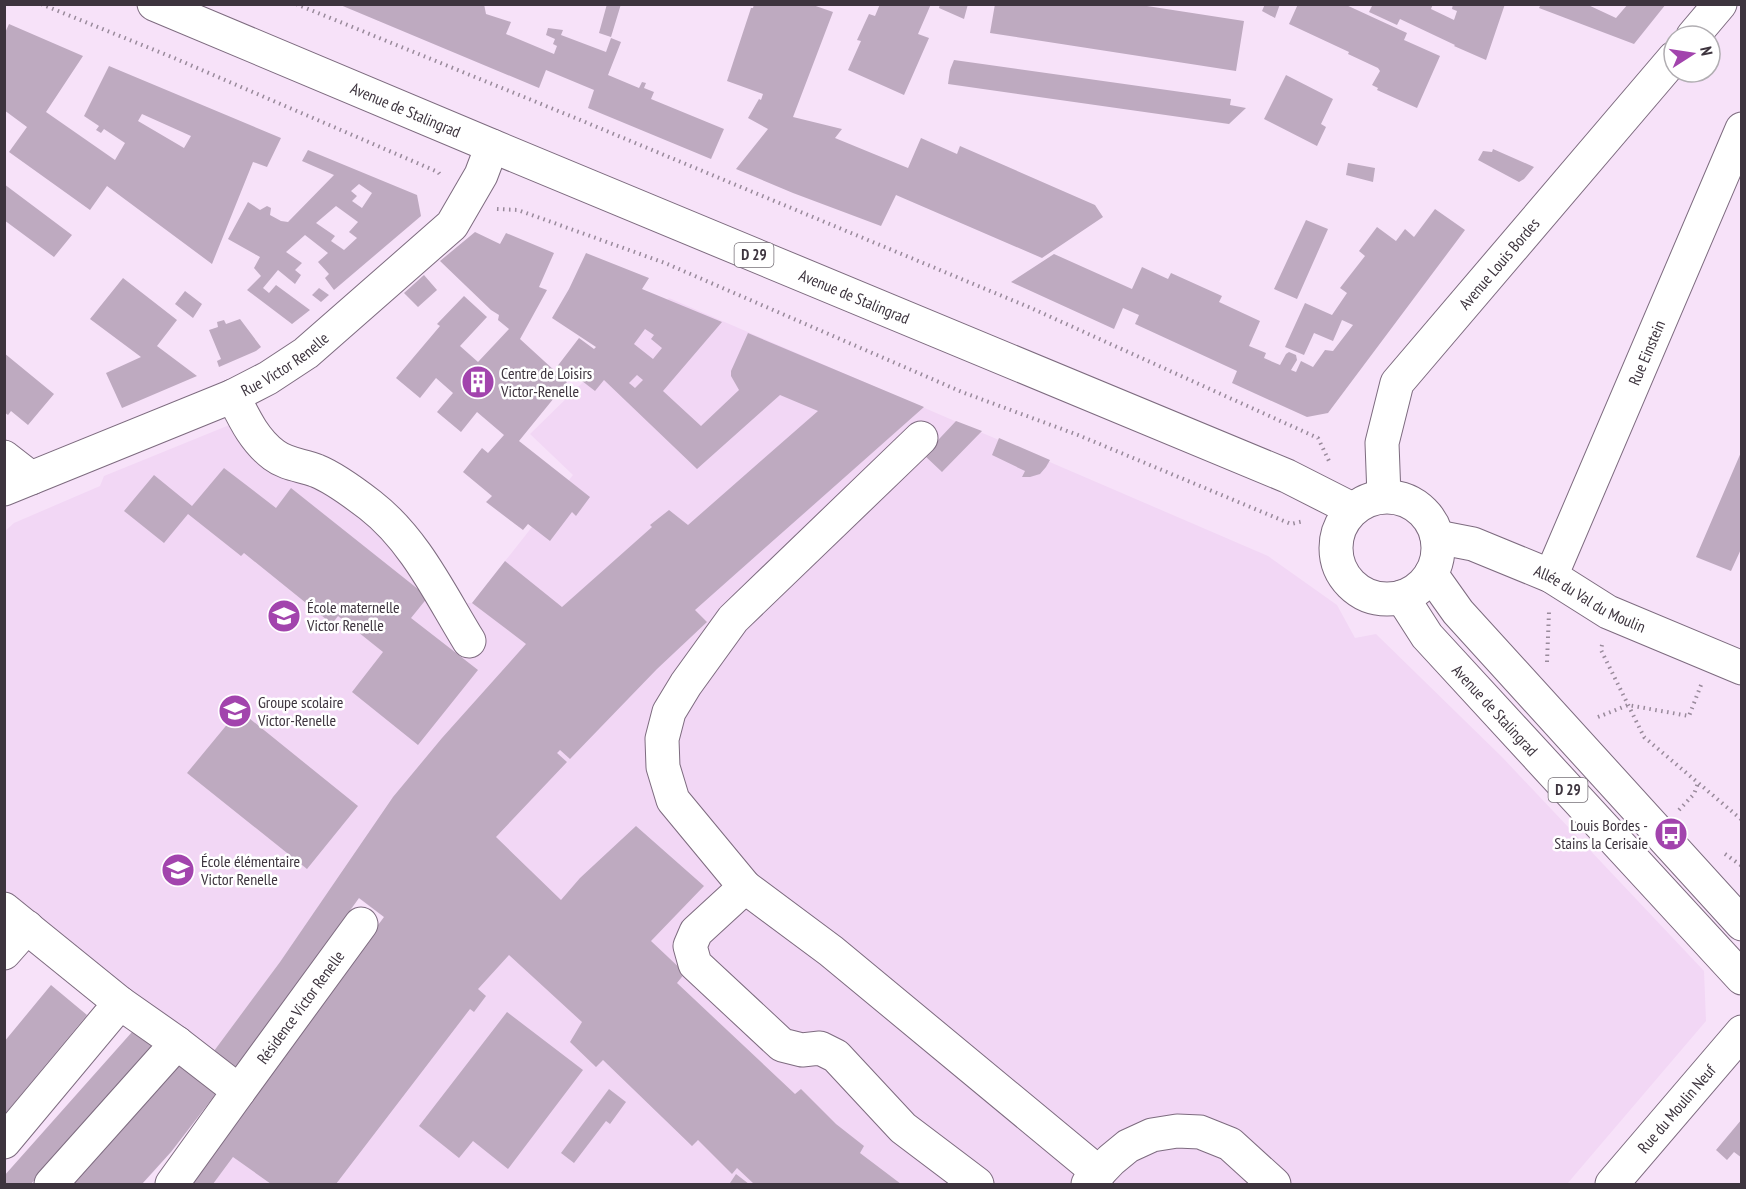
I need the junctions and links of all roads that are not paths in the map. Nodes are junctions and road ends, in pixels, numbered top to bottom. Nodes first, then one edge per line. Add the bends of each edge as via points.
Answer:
1 (154, 4) edge
2 (1719, 4) edge
3 (1703, 24) edge
4 (1662, 72) edge
5 (1742, 129) edge
6 (492, 146) junction
7 (233, 396) junction
8 (921, 438) dead end
9 (4, 458) edge
10 (18, 484) edge
11 (1384, 496) junction
12 (1352, 509) junction
13 (1437, 537) junction
14 (1431, 574) junction
15 (1551, 576) junction
16 (1402, 597) junction
17 (469, 641) dead end
18 (1742, 668) edge
19 (745, 887) junction
20 (16, 918) edge
21 (361, 924) dead end
22 (1742, 924) edge
23 (4, 953) edge
24 (1742, 978) edge
25 (120, 1003) junction
26 (1742, 1032) edge
27 (177, 1043) junction
28 (239, 1090) junction
29 (4, 1142) edge
30 (1094, 1179) edge
31 (51, 1185) edge
32 (172, 1185) edge
33 (977, 1185) edge
34 (1274, 1185) edge
35 (1612, 1185) edge

1 - 6 main road, Avenue de Stalingrad / D 29
2 - 3 main road
4 - 11 main road, Avenue Louis Bordes via 1397,383 1382,443
5 - 15 main road, Rue Einstein
6 - 7 main road, Rue Victor Renelle via 481,175 452,225 306,353
6 - 12 main road, Avenue de Stalingrad / D 29 via 1287,476
7 - 10 main road, Rue Victor Renelle
7 - 17 main road via 256,437 275,456 318,471 394,526 409,543
8 - 19 main road via 733,619 669,712 662,739 663,767 673,800
9 - 10 main road
11 - 12 main road
11 - 13 main road via 1405,500 1424,512
12 - 16 main road via 1336,539 1342,573 1368,595
13 - 14 main road via 1436,562
13 - 15 main road, Allée du Val du Moulin via 1473,543
14 - 16 main road
14 - 22 main road via 1458,612
15 - 18 main road, Allée du Val du Moulin via 1608,612
16 - 24 main road, Avenue de Stalingrad / D 29 via 1426,636
19 - 30 main road via 831,951
19 - 33 main road via 696,932 690,946 695,964 782,1045 802,1050 820,1048 836,1056 903,1128
20 - 23 main road
20 - 25 main road
21 - 28 main road, Résidence Victor Renelle
25 - 27 main road
25 - 29 main road
26 - 35 main road, Rue du Moulin Neuf
27 - 28 main road
27 - 31 main road
28 - 32 main road, Résidence Victor Renelle
30 - 34 main road via 1128,1146 1152,1135 1177,1131 1200,1132 1230,1144

